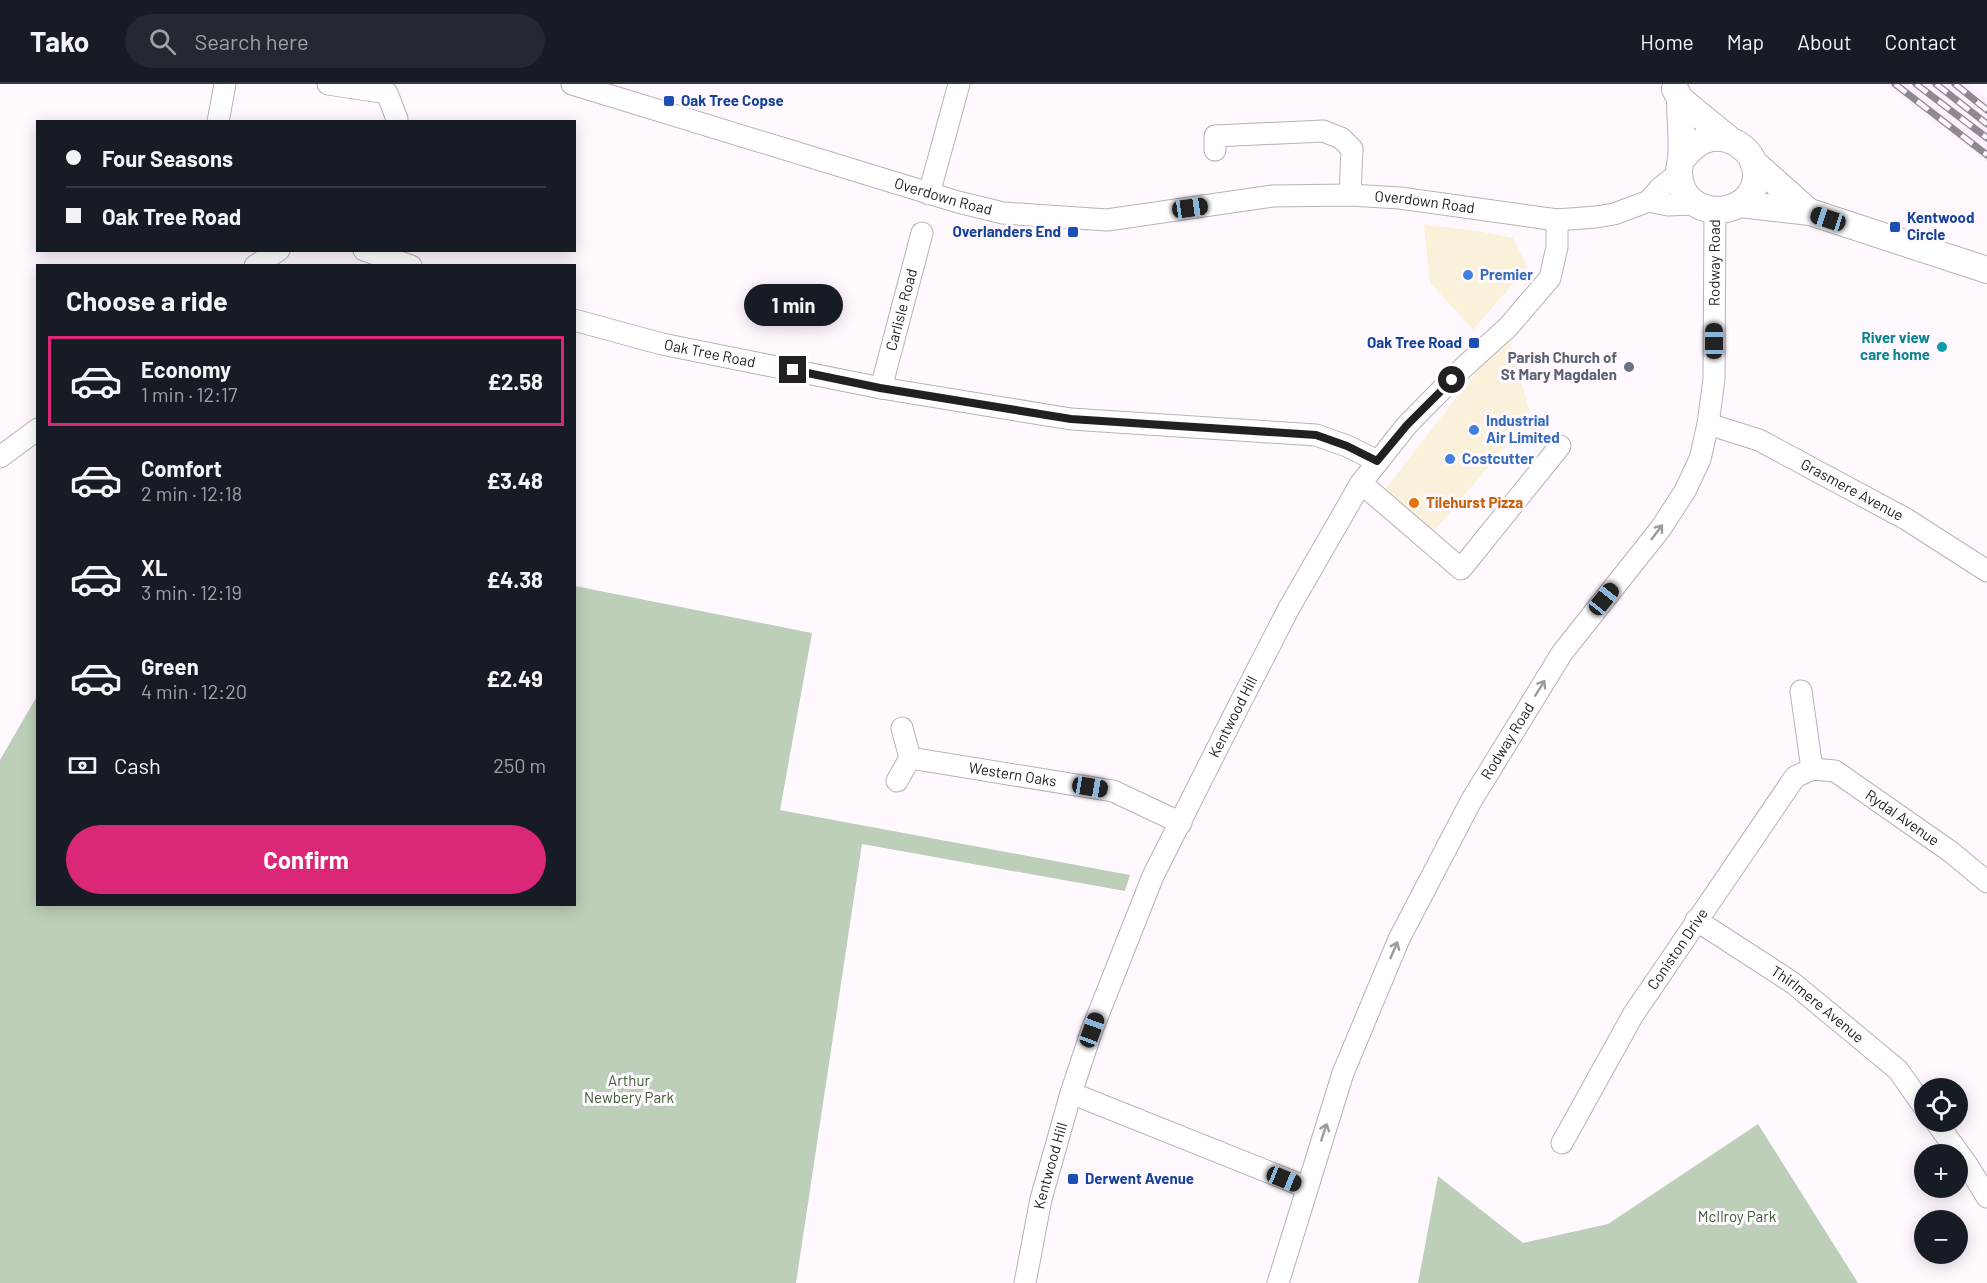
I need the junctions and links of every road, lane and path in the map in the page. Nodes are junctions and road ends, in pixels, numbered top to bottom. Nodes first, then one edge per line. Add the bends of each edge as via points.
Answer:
1 (328, 84) edge
2 (572, 84) edge
3 (959, 84) edge
4 (225, 87) edge
5 (1676, 92) edge
6 (397, 119) dead end
7 (218, 120) edge
8 (1729, 139) junction
9 (1215, 150) dead end
10 (1753, 162) junction
11 (1680, 167) junction
12 (929, 194) junction
13 (1350, 195) junction
14 (1649, 201) junction
15 (1740, 204) junction
16 (1705, 207) junction
17 (1810, 213) junction
18 (1557, 220) junction
19 (922, 233) dead end
20 (276, 252) edge
21 (370, 252) edge
22 (258, 264) edge
23 (405, 264) edge
24 (1987, 270) edge
25 (576, 321) edge
26 (880, 388) junction
27 (1708, 424) junction
28 (36, 433) edge
29 (1560, 446) dead end
30 (0, 457) edge
31 (1377, 461) junction
32 (1361, 483) junction
33 (1987, 571) edge
34 (1801, 691) dead end
35 (902, 728) dead end
36 (910, 758) junction
37 (1812, 769) junction
38 (897, 782) dead end
39 (1181, 823) junction
40 (1987, 882) edge
41 (1696, 920) junction
42 (1071, 1093) junction
43 (1914, 1093) edge
44 (1943, 1132) edge
45 (1562, 1143) dead end
46 (1306, 1187) junction
47 (1987, 1197) edge
48 (1025, 1283) edge
49 (1278, 1283) edge

1 - 6 street via 387,93
2 - 12 street, Overdown Road
3 - 12 street
4 - 7 street
5 - 8 main road
5 - 11 main road
8 - 10 main road via 1744,149
8 - 11 main road via 1708,138 1693,147
9 - 13 street via 1215,136 1323,131 1341,138 1352,149
10 - 15 main road via 1754,184
10 - 17 main road
11 - 14 street, Overdown Road
11 - 16 main road via 1687,198
12 - 13 street, Overdown Road via 1003,213 1107,220 1273,196
13 - 18 street, Overdown Road via 1400,198
14 - 16 street, Overdown Road
14 - 18 street, Overdown Road via 1596,218
15 - 16 main road
15 - 17 main road
16 - 27 street, Rodway Road via 1715,304 1714,379
17 - 24 main road
18 - 31 street, Kentwood Hill via 1555,264 1543,288 1407,425
19 - 26 street, Carlisle Road
20 - 22 street
21 - 23 street
25 - 26 street, Oak Tree Road via 662,344
26 - 31 street, Oak Tree Road via 1071,419 1316,435
27 - 33 street, Grasmere Avenue via 1759,440 1906,519
46 -> 27 street, Rodway Road via 1343,1073 1399,939 1466,812 1562,653 1661,528 1685,491 1700,459
28 - 30 street
29 - 32 street via 1461,568
31 - 32 street, Kentwood Hill
32 - 39 street, Kentwood Hill via 1289,608
34 - 37 street
35 - 36 street
36 - 38 street
36 - 39 street, Western Oaks via 1113,791
37 - 40 street, Rydal Avenue via 1835,771
37 - 41 street, Coniston Drive via 1795,777
39 - 42 street, Kentwood Hill via 1153,876 1105,994
41 - 43 street, Thirlmere Avenue via 1793,983 1898,1070
41 - 45 street, Coniston Drive via 1633,1015
42 - 46 street
42 - 48 street, Kentwood Hill via 1035,1222
44 - 47 street
46 - 49 street, Rodway Road

